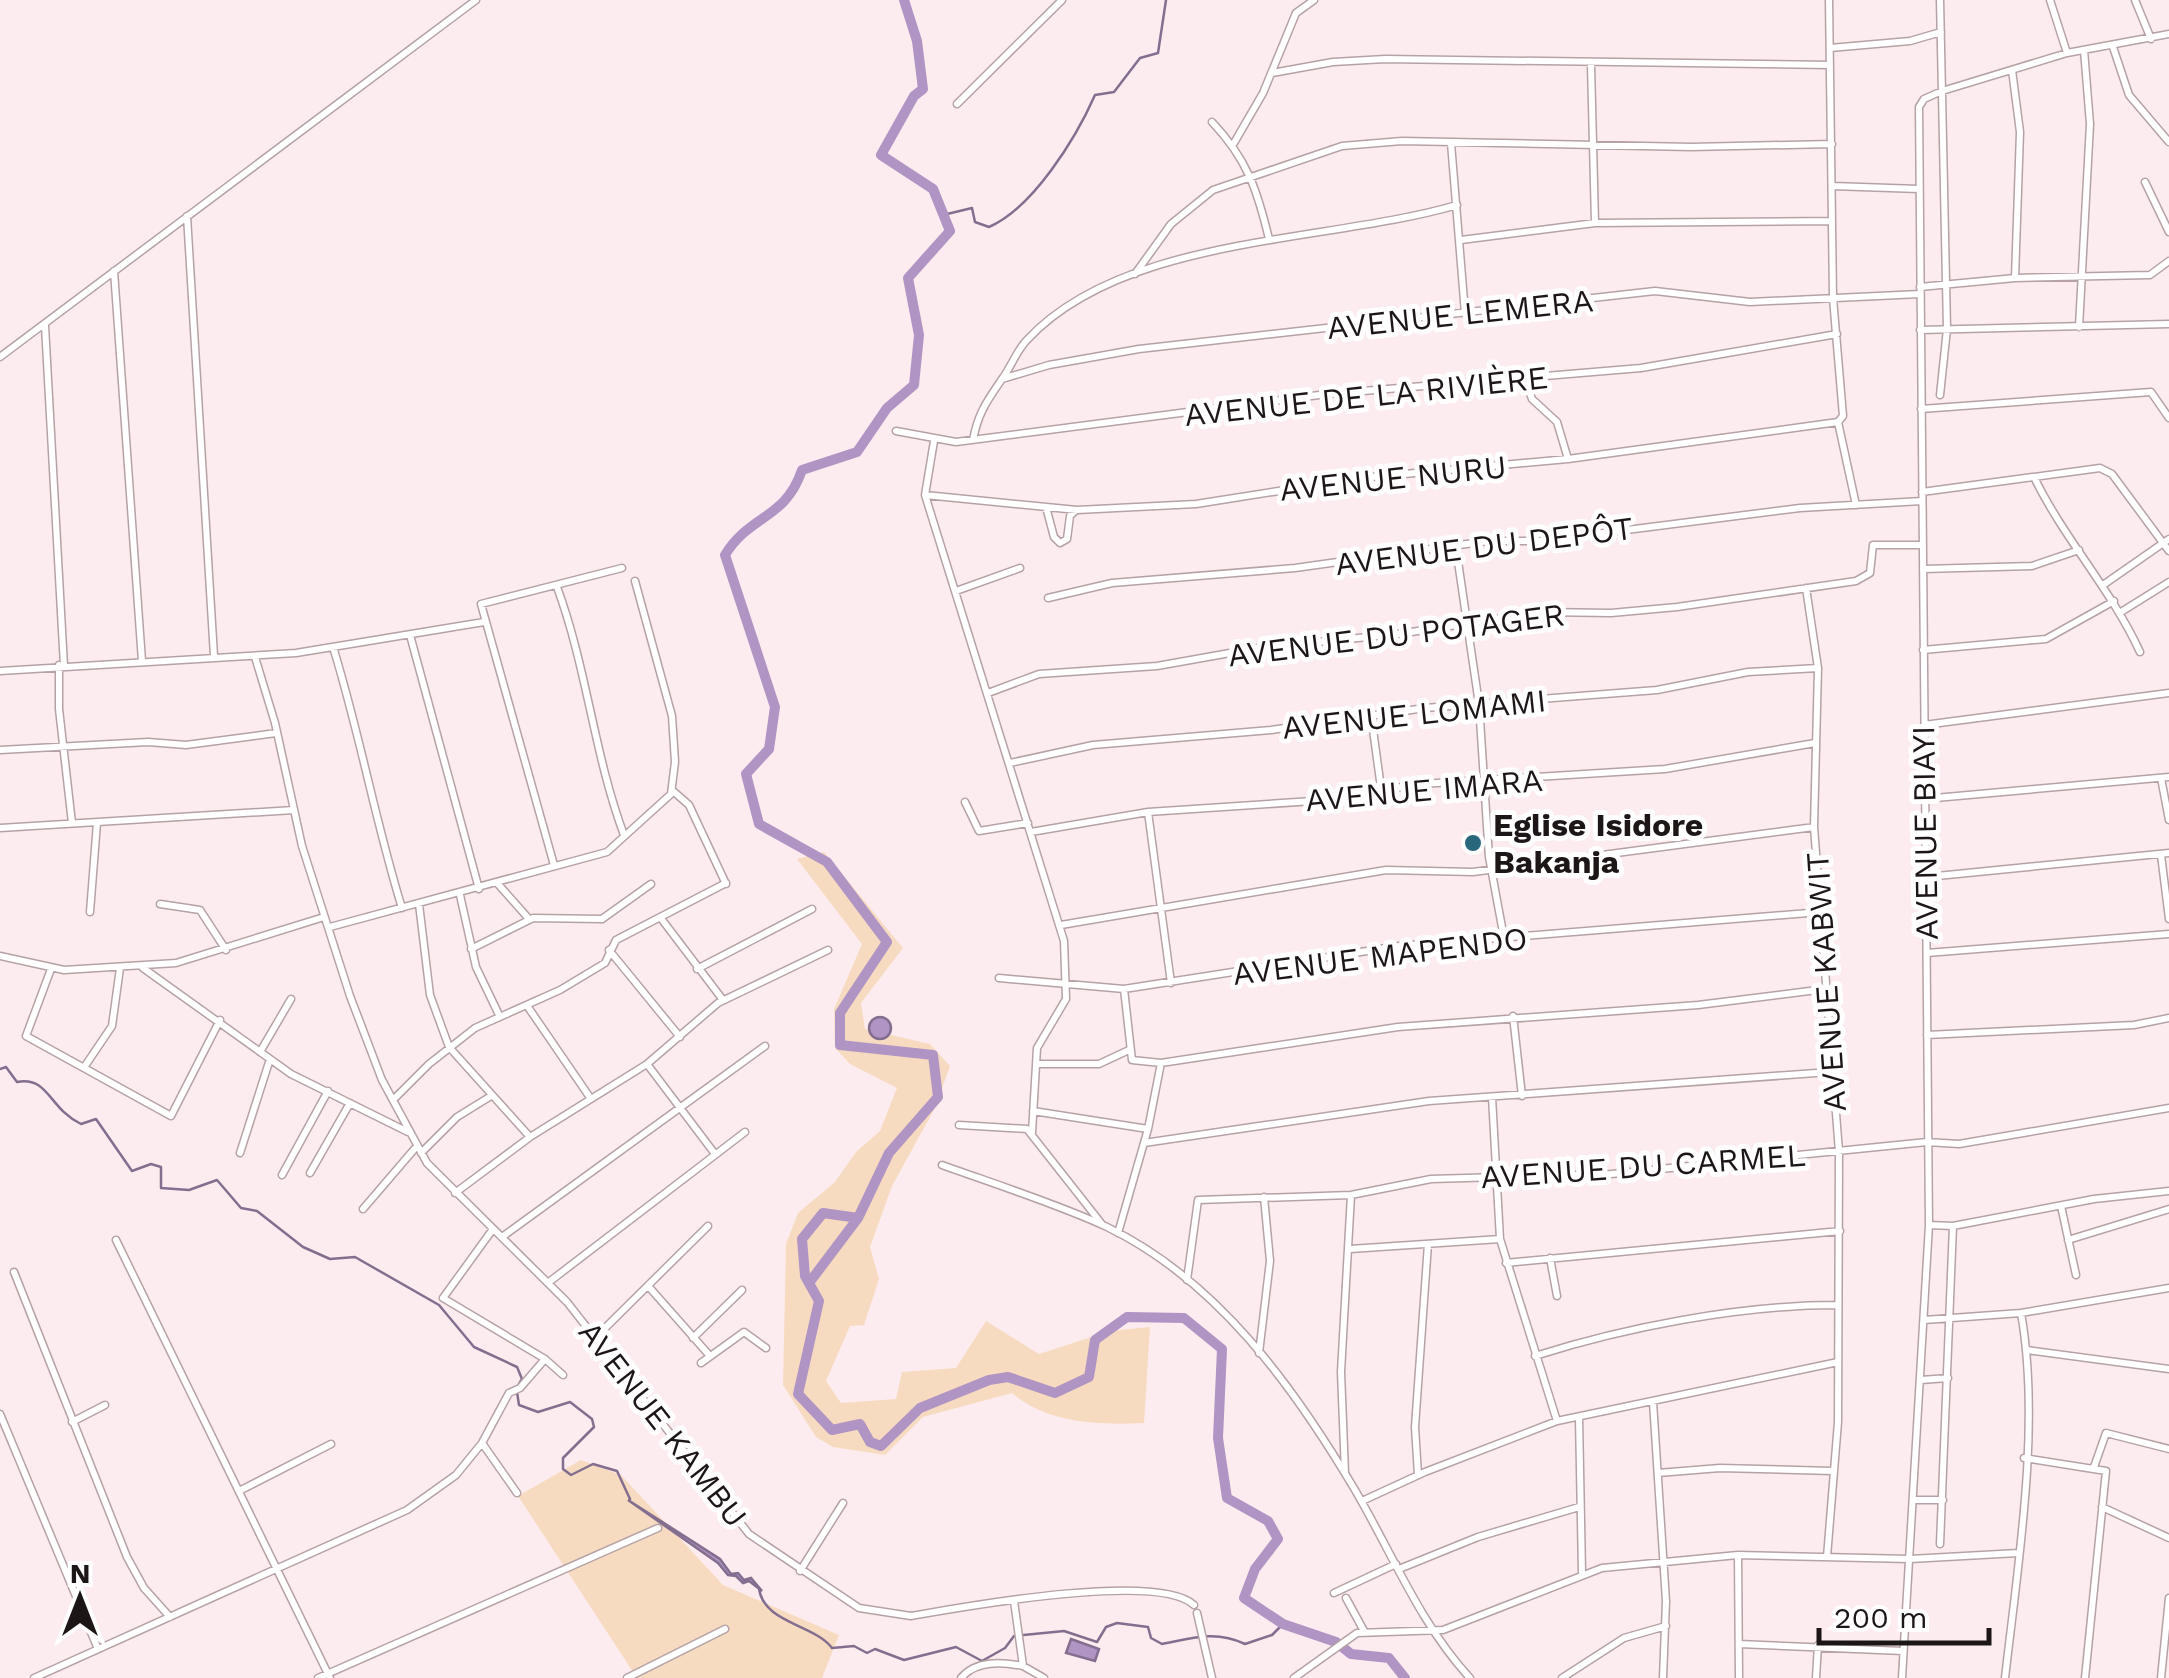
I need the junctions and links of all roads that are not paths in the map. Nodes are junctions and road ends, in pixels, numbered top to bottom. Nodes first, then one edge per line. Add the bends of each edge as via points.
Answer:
1 (476, 0) edge
2 (1062, 0) edge
3 (1314, 0) edge
4 (1830, 0) edge
5 (1940, 0) edge
6 (2050, 0) edge
7 (2135, 0) edge
8 (1941, 32) junction
9 (2169, 34) edge
10 (2151, 39) junction
11 (2112, 47) junction
12 (1830, 48) junction
13 (2084, 50) junction
14 (2067, 53) junction
15 (1591, 65) junction
16 (1830, 65) junction
17 (2012, 70) junction
18 (1272, 73) junction
19 (1942, 90) junction
20 (958, 104) dead end
21 (1212, 122) dead end
22 (1451, 142) junction
23 (2169, 142) edge
24 (1234, 143) junction
25 (1591, 144) junction
26 (1832, 144) junction
27 (1252, 180) junction
28 (2145, 182) dead end
29 (1832, 186) junction
30 (1918, 189) junction
31 (1457, 205) junction
32 (187, 215) junction
33 (1832, 221) junction
34 (1595, 223) junction
35 (2169, 232) edge
36 (1269, 240) junction
37 (1461, 240) junction
38 (2169, 261) edge
39 (114, 270) junction
40 (1134, 274) junction
41 (2083, 276) junction
42 (2015, 278) junction
43 (1946, 285) junction
44 (1920, 291) junction
45 (1833, 298) junction
46 (1465, 313) junction
47 (2169, 324) edge
48 (44, 325) junction
49 (2079, 327) junction
50 (1920, 330) junction
51 (1947, 330) junction
52 (1837, 334) junction
53 (0, 357) edge
54 (1002, 379) junction
55 (1525, 379) junction
56 (1940, 395) dead end
57 (1921, 410) junction
58 (2169, 418) edge
59 (1838, 422) junction
60 (896, 431) dead end
61 (973, 440) junction
62 (934, 441) junction
63 (1568, 459) junction
64 (2034, 477) junction
65 (925, 496) junction
66 (1922, 497) junction
67 (1856, 505) junction
68 (1046, 508) junction
69 (1077, 510) junction
70 (2166, 541) edge
71 (1922, 545) junction
72 (1456, 548) junction
73 (2078, 550) junction
74 (2169, 550) edge
75 (622, 568) dead end
76 (1020, 568) dead end
77 (1922, 569) junction
78 (635, 581) dead end
79 (2169, 582) edge
80 (2103, 585) junction
81 (558, 587) junction
82 (1806, 588) junction
83 (956, 592) junction
84 (1048, 598) dead end
85 (2114, 601) junction
86 (2121, 612) junction
87 (484, 622) junction
88 (1466, 624) junction
89 (410, 634) junction
90 (333, 647) junction
91 (1923, 650) junction
92 (2140, 652) dead end
93 (214, 656) junction
94 (254, 657) junction
95 (142, 661) junction
96 (61, 665) junction
97 (1818, 668) junction
98 (0, 671) edge
99 (988, 692) junction
100 (2169, 692) edge
101 (1479, 704) junction
102 (1372, 715) junction
103 (1924, 725) junction
104 (276, 733) junction
105 (1815, 743) junction
106 (64, 748) junction
107 (0, 750) edge
108 (1010, 763) junction
109 (2165, 778) edge
110 (1486, 784) junction
111 (1381, 789) junction
112 (672, 792) junction
113 (1924, 798) junction
114 (965, 802) dead end
115 (294, 810) junction
116 (1148, 812) junction
117 (2169, 820) edge
118 (1028, 822) junction
119 (72, 823) junction
120 (97, 823) junction
121 (1814, 827) junction
122 (0, 828) edge
123 (1031, 832) junction
124 (624, 836) junction
125 (2165, 854) edge
126 (554, 864) junction
127 (1491, 869) junction
128 (1926, 877) junction
129 (498, 884) junction
130 (651, 884) dead end
131 (479, 889) junction
132 (460, 895) junction
133 (160, 904) dead end
134 (419, 904) junction
135 (1161, 906) junction
136 (402, 908) junction
137 (812, 909) dead end
138 (90, 912) dead end
139 (1821, 912) junction
140 (324, 917) junction
141 (660, 917) junction
142 (529, 919) junction
143 (2169, 920) edge
144 (1061, 925) junction
145 (330, 927) junction
146 (2169, 934) edge
147 (1504, 938) junction
148 (471, 949) junction
149 (608, 949) junction
150 (226, 950) junction
151 (828, 950) dead end
152 (1927, 953) junction
153 (0, 956) edge
154 (142, 967) junction
155 (120, 968) junction
156 (51, 969) junction
157 (696, 969) junction
158 (1000, 978) dead end
159 (1170, 983) junction
160 (1067, 988) junction
161 (1124, 989) junction
162 (1825, 989) junction
163 (291, 998) dead end
164 (723, 1000) junction
165 (528, 1007) junction
166 (1512, 1016) junction
167 (500, 1017) junction
168 (2169, 1018) edge
169 (220, 1020) junction
170 (1927, 1034) junction
171 (680, 1037) junction
172 (764, 1046) dead end
173 (449, 1047) junction
174 (1129, 1050) junction
175 (260, 1052) junction
176 (270, 1059) junction
177 (1161, 1063) junction
178 (647, 1064) junction
179 (1036, 1064) junction
180 (85, 1066) junction
181 (1830, 1072) junction
182 (328, 1092) junction
183 (491, 1096) junction
184 (1492, 1096) junction
185 (1522, 1096) junction
186 (591, 1099) junction
187 (394, 1100) junction
188 (350, 1103) junction
189 (2169, 1108) edge
190 (679, 1109) junction
191 (398, 1110) junction
192 (1033, 1111) junction
193 (390, 1122) junction
194 (959, 1125) dead end
195 (1148, 1129) junction
196 (745, 1132) dead end
197 (411, 1133) junction
198 (1032, 1133) junction
199 (530, 1137) junction
200 (1927, 1142) junction
201 (1144, 1143) junction
202 (419, 1150) junction
203 (1839, 1152) junction
204 (240, 1154) dead end
205 (715, 1154) junction
206 (942, 1166) dead end
207 (310, 1173) dead end
208 (282, 1175) dead end
209 (1496, 1178) junction
210 (2169, 1191) edge
211 (455, 1193) junction
212 (1351, 1195) junction
213 (1264, 1197) junction
214 (2061, 1206) junction
215 (2169, 1209) edge
216 (362, 1210) dead end
217 (1102, 1225) junction
218 (1929, 1225) junction
219 (708, 1226) dead end
220 (1953, 1226) junction
221 (493, 1229) junction
222 (1840, 1231) junction
223 (1118, 1233) junction
224 (502, 1237) junction
225 (1500, 1239) junction
226 (116, 1240) dead end
227 (2068, 1240) junction
228 (1428, 1244) junction
229 (1350, 1249) junction
230 (1550, 1258) junction
231 (1506, 1263) junction
232 (14, 1272) dead end
233 (2076, 1275) dead end
234 (1187, 1280) junction
235 (549, 1282) junction
236 (649, 1286) junction
237 (2169, 1288) edge
238 (742, 1290) dead end
239 (1557, 1296) dead end
240 (1836, 1305) junction
241 (2020, 1313) junction
242 (1924, 1320) junction
243 (1949, 1320) junction
244 (596, 1336) junction
245 (694, 1338) junction
246 (766, 1348) dead end
247 (2027, 1350) junction
248 (1260, 1353) junction
249 (710, 1356) junction
250 (1535, 1356) junction
251 (545, 1359) junction
252 (1838, 1362) junction
253 (701, 1363) dead end
254 (2169, 1369) edge
255 (563, 1375) dead end
256 (1948, 1378) junction
257 (1920, 1380) junction
258 (1653, 1402) junction
259 (105, 1406) dead end
260 (0, 1414) edge
261 (1579, 1417) junction
262 (72, 1422) junction
263 (1558, 1422) junction
264 (482, 1443) junction
265 (331, 1444) dead end
266 (2169, 1449) edge
267 (2024, 1458) junction
268 (2094, 1467) junction
269 (1833, 1471) junction
270 (1344, 1473) junction
271 (1658, 1473) junction
272 (1418, 1475) junction
273 (240, 1490) junction
274 (517, 1493) dead end
275 (1914, 1500) junction
276 (1942, 1500) junction
277 (1361, 1501) junction
278 (842, 1503) dead end
279 (1579, 1507) junction
280 (2101, 1507) junction
281 (658, 1528) dead end
282 (2169, 1538) edge
283 (1940, 1544) dead end
284 (2019, 1553) junction
285 (1738, 1555) junction
286 (1827, 1557) junction
287 (1910, 1559) junction
288 (1661, 1562) junction
289 (1397, 1567) junction
290 (277, 1570) junction
291 (800, 1572) junction
292 (1582, 1572) junction
293 (1334, 1593) dead end
294 (1346, 1598) dead end
295 (2169, 1598) edge
296 (1014, 1601) junction
297 (170, 1617) junction
298 (1666, 1626) junction
299 (1431, 1628) junction
300 (725, 1629) dead end
301 (1364, 1632) junction
302 (1739, 1644) junction
303 (1818, 1644) junction
304 (98, 1649) junction
305 (1904, 1652) junction
306 (1023, 1666) junction
307 (329, 1676) edge
308 (34, 1678) edge
309 (318, 1678) edge
310 (627, 1678) edge
311 (962, 1678) edge
312 (1044, 1678) edge
313 (1212, 1678) edge
314 (1294, 1678) edge
315 (1470, 1678) edge
316 (1562, 1678) edge
317 (1664, 1678) edge
318 (1739, 1678) edge
319 (1816, 1678) edge
320 (1902, 1678) edge
321 (2005, 1678) edge
322 (2085, 1678) edge
323 (2161, 1678) edge

1 - 32 street
2 - 20 street
3 - 18 street via 1296,12
4 - 12 street
5 - 8 street
6 - 14 street
7 - 10 street
8 - 12 street
8 - 19 street
9 - 10 street
10 - 11 street
11 - 13 street
11 - 23 street via 2129,95
12 - 16 street
13 - 14 street
13 - 41 street via 2090,124
14 - 17 street
15 - 16 street
15 - 18 street via 1385,59
15 - 25 street
16 - 26 street
17 - 19 street
17 - 42 street via 2020,132
18 - 24 street
19 - 30 street, AVENUE BIAYI via 1920,103
19 - 43 street
21 - 24 street
22 - 25 street
22 - 27 street via 1342,146
22 - 31 street
24 - 27 street
25 - 26 street
25 - 34 street
26 - 29 street
27 - 36 street
27 - 40 street via 1213,190 1185,211
28 - 35 street
29 - 30 street
29 - 33 street
30 - 44 street, AVENUE BIAYI
31 - 36 street
31 - 37 street
32 - 39 street
32 - 93 street
33 - 34 street
33 - 45 street
34 - 37 street
36 - 40 street
37 - 46 street
38 - 41 street, AVENUE LEMERA via 2150,274
39 - 48 street
39 - 95 street
40 - 54 street via 1095,289 1029,338
41 - 42 street, AVENUE LEMERA
41 - 49 street
42 - 43 street, AVENUE LEMERA
43 - 44 street, AVENUE LEMERA
43 - 51 street
44 - 45 street, AVENUE LEMERA
44 - 50 street, AVENUE BIAYI
45 - 46 street, AVENUE LEMERA via 1750,302 1655,291
45 - 52 street
46 - 54 street, AVENUE LEMERA via 1108,353
47 - 49 street
48 - 53 street
48 - 96 street
49 - 51 street
50 - 51 street
50 - 57 street, AVENUE BIAYI
51 - 56 street
52 - 55 street, AVENUE DE LA RIVIÈRE via 1641,368
52 - 59 street via 1843,416
54 - 61 street via 980,408
55 - 61 street, AVENUE DE LA RIVIÈRE via 1327,394
55 - 63 street via 1532,399 1558,422
57 - 58 street via 2151,392
57 - 66 street, AVENUE BIAYI
59 - 63 street, AVENUE NURU
59 - 67 street
60 - 62 street, AVENUE DE LA RIVIÈRE
61 - 62 street, AVENUE DE LA RIVIÈRE
62 - 65 street
63 - 69 street, AVENUE NURU via 1361,478 1196,504
64 - 66 street, AVENUE DU DEPÔT
64 - 70 street, AVENUE DU DEPÔT via 2106,470
64 - 73 street
65 - 68 street
65 - 83 street
66 - 67 street, AVENUE DU DEPÔT
66 - 71 street, AVENUE BIAYI
67 - 72 street, AVENUE DU DEPÔT
68 - 69 street, AVENUE NURU
68 - 69 street via 1060,543 1068,539
70 - 74 street
70 - 80 street
71 - 77 street, AVENUE BIAYI
71 - 82 street, AVENUE DU POTAGER via 1874,544 1864,578
72 - 84 street, AVENUE DU DEPÔT via 1112,583
72 - 88 street
73 - 77 street via 2032,566
73 - 80 street
75 - 81 street
76 - 83 street
77 - 91 street, AVENUE BIAYI
78 - 112 street via 672,716
79 - 86 street
80 - 85 street
81 - 87 street via 481,604
81 - 124 street
82 - 88 street, AVENUE DU POTAGER
82 - 97 street, AVENUE KABWIT
83 - 99 street
85 - 86 street
85 - 91 street via 2046,639
86 - 92 street
87 - 89 street
87 - 126 street
88 - 99 street, AVENUE DU POTAGER via 1157,666 1039,674
88 - 101 street
89 - 90 street
89 - 131 street
90 - 94 street
90 - 136 street
91 - 103 street, AVENUE BIAYI
93 - 94 street
93 - 95 street
94 - 104 street, AVENUE KAMBU
95 - 96 street
96 - 98 street
96 - 106 street
97 - 101 street, AVENUE LOMAMI
97 - 105 street, AVENUE KABWIT
99 - 108 street
100 - 103 street
101 - 102 street, AVENUE LOMAMI
101 - 110 street
102 - 108 street, AVENUE LOMAMI via 1093,745
102 - 111 street
103 - 113 street, AVENUE BIAYI
104 - 106 street via 186,745
104 - 115 street, AVENUE KAMBU
105 - 110 street, AVENUE IMARA via 1710,764
105 - 121 street, AVENUE KABWIT
106 - 107 street
106 - 119 street
108 - 118 street
109 - 113 street
109 - 117 street
110 - 111 street, AVENUE IMARA
110 - 127 street
111 - 116 street, AVENUE IMARA via 1313,801
112 - 124 street
112 - 141 street via 689,805 726,884
113 - 128 street, AVENUE BIAYI
114 - 118 street via 979,831
115 - 120 street
115 - 140 street, AVENUE KAMBU
116 - 123 street, AVENUE IMARA
116 - 135 street
118 - 123 street
119 - 120 street
119 - 122 street
120 - 138 street
121 - 127 street
121 - 139 street, AVENUE KABWIT
123 - 144 street
124 - 126 street via 607,852
125 - 128 street
125 - 143 street
126 - 129 street
127 - 135 street via 1446,874 1398,868
127 - 147 street
128 - 152 street, AVENUE BIAYI
129 - 131 street
129 - 142 street
130 - 142 street via 602,919
131 - 132 street
132 - 134 street
132 - 148 street
133 - 150 street via 200,910
134 - 136 street
134 - 173 street via 428,988
135 - 144 street
135 - 159 street
136 - 145 street
137 - 157 street
139 - 147 street, AVENUE MAPENDO
139 - 162 street, AVENUE KABWIT
140 - 145 street, AVENUE KAMBU
140 - 150 street
141 - 149 street
141 - 157 street
142 - 148 street
144 - 160 street
145 - 187 street, AVENUE KAMBU via 363,1032
146 - 152 street
147 - 159 street, AVENUE MAPENDO via 1399,946
148 - 167 street
149 - 165 street via 605,963
149 - 171 street
150 - 154 street
151 - 164 street
152 - 170 street, AVENUE BIAYI
153 - 156 street
154 - 155 street
154 - 169 street
155 - 156 street
155 - 180 street via 112,1026
156 - 180 street via 26,1036
157 - 164 street
158 - 160 street, AVENUE MAPENDO
159 - 161 street, AVENUE MAPENDO
160 - 161 street, AVENUE MAPENDO
160 - 179 street via 1040,1040
161 - 174 street
162 - 166 street
162 - 181 street, AVENUE KABWIT
163 - 175 street
164 - 171 street
165 - 167 street
165 - 186 street
166 - 177 street
166 - 185 street
167 - 173 street
168 - 170 street
169 - 175 street
169 - 180 street via 171,1116
170 - 200 street, AVENUE BIAYI
171 - 178 street
172 - 190 street
173 - 183 street
173 - 187 street
174 - 177 street via 1135,1062
174 - 179 street via 1100,1064
175 - 176 street
176 - 182 street
176 - 204 street
177 - 195 street
178 - 186 street
178 - 190 street
179 - 192 street
181 - 185 street
181 - 203 street, AVENUE KABWIT
182 - 188 street
182 - 208 street
183 - 199 street
183 - 202 street
184 - 185 street
184 - 201 street
184 - 209 street
186 - 199 street
187 - 191 street, AVENUE KAMBU
188 - 193 street
188 - 207 street
189 - 200 street, AVENUE DU CARMEL via 2008,1138
190 - 205 street
190 - 224 street
191 - 193 street
191 - 197 street, AVENUE KAMBU
192 - 195 street
192 - 198 street
193 - 197 street
194 - 198 street via 1015,1125
195 - 201 street
196 - 205 street
197 - 202 street, AVENUE KAMBU
198 - 217 street
199 - 211 street
200 - 203 street, AVENUE DU CARMEL
200 - 218 street, AVENUE BIAYI
201 - 223 street
202 - 211 street, AVENUE KAMBU
202 - 216 street
203 - 209 street, AVENUE DU CARMEL
203 - 222 street, AVENUE KABWIT
205 - 235 street
206 - 217 street
209 - 212 street, AVENUE DU CARMEL via 1422,1180
209 - 225 street
210 - 214 street
211 - 221 street, AVENUE KAMBU
212 - 213 street, AVENUE DU CARMEL
212 - 229 street
213 - 234 street, AVENUE DU CARMEL via 1195,1202
213 - 248 street via 1270,1271
214 - 220 street
214 - 227 street
215 - 227 street
217 - 223 street
218 - 220 street
218 - 242 street, AVENUE BIAYI
219 - 236 street
220 - 243 street
221 - 224 street, AVENUE KAMBU
221 - 251 street via 443,1298
222 - 230 street
222 - 240 street, AVENUE KABWIT
223 - 234 street
224 - 235 street, AVENUE KAMBU
225 - 228 street
225 - 231 street
226 - 273 street
227 - 233 street
228 - 229 street
228 - 272 street via 1415,1427
229 - 270 street via 1341,1372
230 - 231 street
230 - 239 street
231 - 250 street
232 - 262 street
234 - 248 street
235 - 244 street, AVENUE KAMBU
236 - 244 street
236 - 245 street
237 - 241 street
238 - 245 street
240 - 250 street via 1784,1305 1640,1329
240 - 252 street, AVENUE KABWIT
241 - 243 street
241 - 247 street
242 - 243 street
242 - 257 street, AVENUE BIAYI
243 - 256 street
244 - 291 street, AVENUE KAMBU via 733,1517
245 - 249 street
246 - 249 street via 744,1332
247 - 254 street
247 - 267 street
248 - 270 street
249 - 253 street
250 - 263 street
251 - 255 street
251 - 264 street via 509,1393
252 - 258 street
252 - 269 street, AVENUE KABWIT
256 - 257 street
256 - 276 street
257 - 275 street, AVENUE BIAYI
258 - 261 street
258 - 271 street
259 - 262 street
260 - 304 street
261 - 263 street
261 - 279 street
262 - 297 street via 133,1571
263 - 272 street
264 - 274 street
264 - 290 street via 450,1481 408,1510
265 - 273 street
266 - 268 street via 2106,1432
267 - 268 street
267 - 284 street
268 - 280 street via 2106,1471
269 - 271 street
269 - 286 street, AVENUE KABWIT
270 - 277 street
271 - 288 street
272 - 277 street
273 - 290 street
275 - 276 street
275 - 287 street, AVENUE BIAYI
276 - 283 street
277 - 289 street
278 - 291 street
279 - 289 street
279 - 292 street
280 - 282 street
280 - 322 street
281 - 307 street
284 - 287 street
284 - 321 street
285 - 286 street
285 - 288 street
285 - 302 street
286 - 287 street
287 - 305 street, AVENUE BIAYI
288 - 292 street
288 - 298 street
289 - 293 street
289 - 299 street
290 - 297 street
290 - 307 street
291 - 296 street, AVENUE KAMBU via 880,1614
292 - 299 street via 1443,1630
294 - 301 street
295 - 323 street
296 - 306 street
296 - 313 street, AVENUE KAMBU via 1147,1590 1196,1609
297 - 304 street
298 - 316 street via 1617,1641
298 - 317 street
299 - 301 street
299 - 315 street
300 - 310 street
301 - 314 street
302 - 303 street
302 - 318 street
303 - 305 street
303 - 319 street
304 - 308 street
305 - 320 street, AVENUE BIAYI
306 - 311 street via 997,1663
306 - 312 street
307 - 309 street

